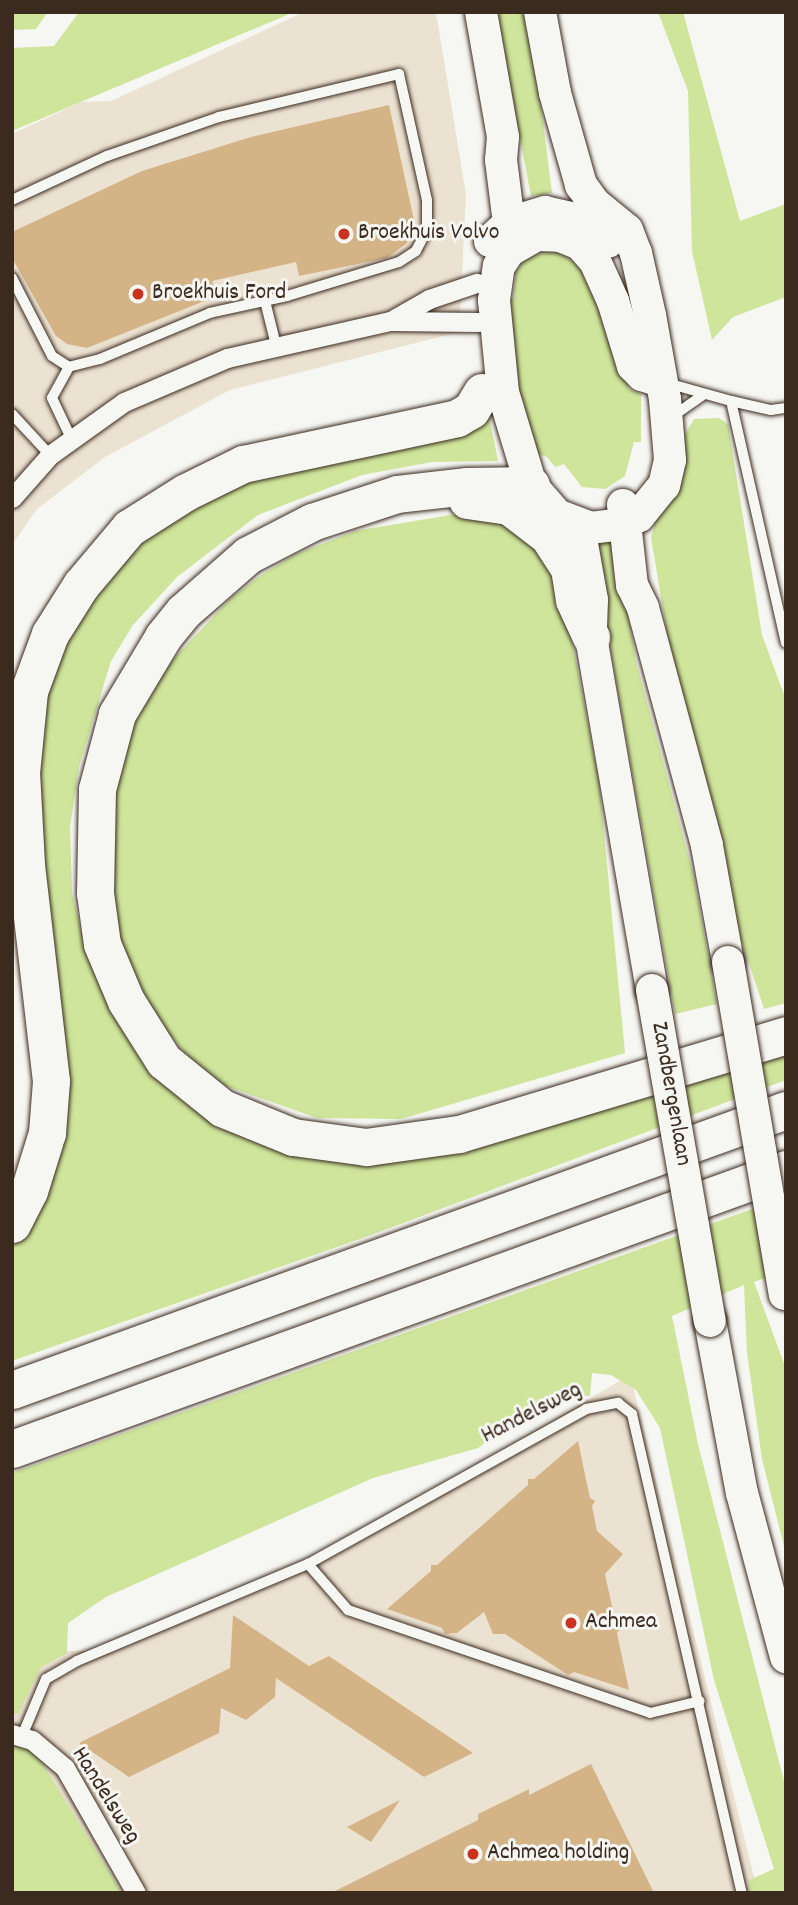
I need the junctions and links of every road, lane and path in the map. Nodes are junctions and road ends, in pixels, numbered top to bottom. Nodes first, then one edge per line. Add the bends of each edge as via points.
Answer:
1 (481, 12) edge
2 (540, 12) edge
3 (12, 200) edge
4 (585, 210) junction
5 (520, 226) junction
6 (12, 278) edge
7 (475, 283) junction
8 (265, 301) junction
9 (390, 321) junction
10 (487, 323) junction
11 (276, 345) junction
12 (69, 367) junction
13 (654, 379) junction
14 (482, 392) joint
15 (704, 394) junction
16 (731, 401) junction
17 (786, 408) edge
18 (14, 419) edge
19 (668, 422) junction
20 (71, 438) junction
21 (50, 456) junction
22 (527, 478) junction
23 (12, 498) edge
24 (348, 508) junction
25 (628, 513) junction
26 (579, 527) junction
27 (778, 598) junction
28 (786, 614) edge
29 (591, 637) junction
30 (786, 643) edge
31 (786, 1035) edge
32 (786, 1110) edge
33 (786, 1169) edge
34 (786, 1195) edge
35 (12, 1224) edge
36 (482, 1279) junction
37 (786, 1295) edge
38 (12, 1390) edge
39 (12, 1449) edge
40 (308, 1564) junction
41 (786, 1657) edge
42 (700, 1700) junction
43 (17, 1735) edge
44 (136, 1893) edge
45 (742, 1893) edge

1 - 5 main road via 503,137 501,160
2 - 4 main road
3 - 8 lane via 107,156 219,117 399,74 428,200 428,230 416,251 399,262
4 - 5 main road via 545,212
4 - 13 main road via 621,223 634,244
5 - 7 main road via 488,243
5 - 10 main road via 499,266
5 - 13 main road via 560,236 588,251 613,301 633,366
6 - 12 lane via 52,356
7 - 9 street via 429,299
7 - 10 main road
8 - 11 lane
8 - 12 lane via 210,313 100,359
9 - 10 street
9 - 11 street
10 - 14 main road
10 - 22 main road
11 - 20 street via 227,358 124,402
12 - 20 lane via 52,398
13 - 15 lane
13 - 19 main road
13 - 25 main road via 649,464
14 - 35 highway via 471,410 457,418 243,464 186,492 129,528 81,585 50,634 29,691 21,774 26,864 51,1081 47,1133 29,1191
15 - 16 lane
15 - 19 lane
16 - 17 lane via 771,410
16 - 27 lane
18 - 21 lane
19 - 25 main road via 668,474 654,501
20 - 21 street
21 - 23 street
22 - 24 highway via 397,494
22 - 25 main road via 545,472 563,496 583,506
22 - 26 main road via 556,515
24 - 29 highway via 397,510 458,500 509,506 561,552 569,568 574,600
24 - 31 highway via 275,537 207,589 163,637 117,714 97,789 95,893 102,944 126,1001 164,1061 222,1108 293,1137 366,1147 459,1134
25 - 26 main road
25 - 37 main road, bridge via 632,585 643,608 707,846
26 - 29 main road, Zandbergenlaan via 592,600
27 - 28 lane
27 - 30 lane
29 - 41 main road, Zandbergenlaan, bridge via 742,1493
32 - 38 highway
33 - 36 highway
34 - 36 highway
36 - 39 highway
40 - 42 lane via 348,1610 650,1713
40 - 42 lane, Handelsweg via 586,1409 618,1403 632,1414
40 - 43 lane, Handelsweg via 77,1661 46,1679
42 - 45 lane, Handelsweg
43 - 44 street, Handelsweg via 65,1768

